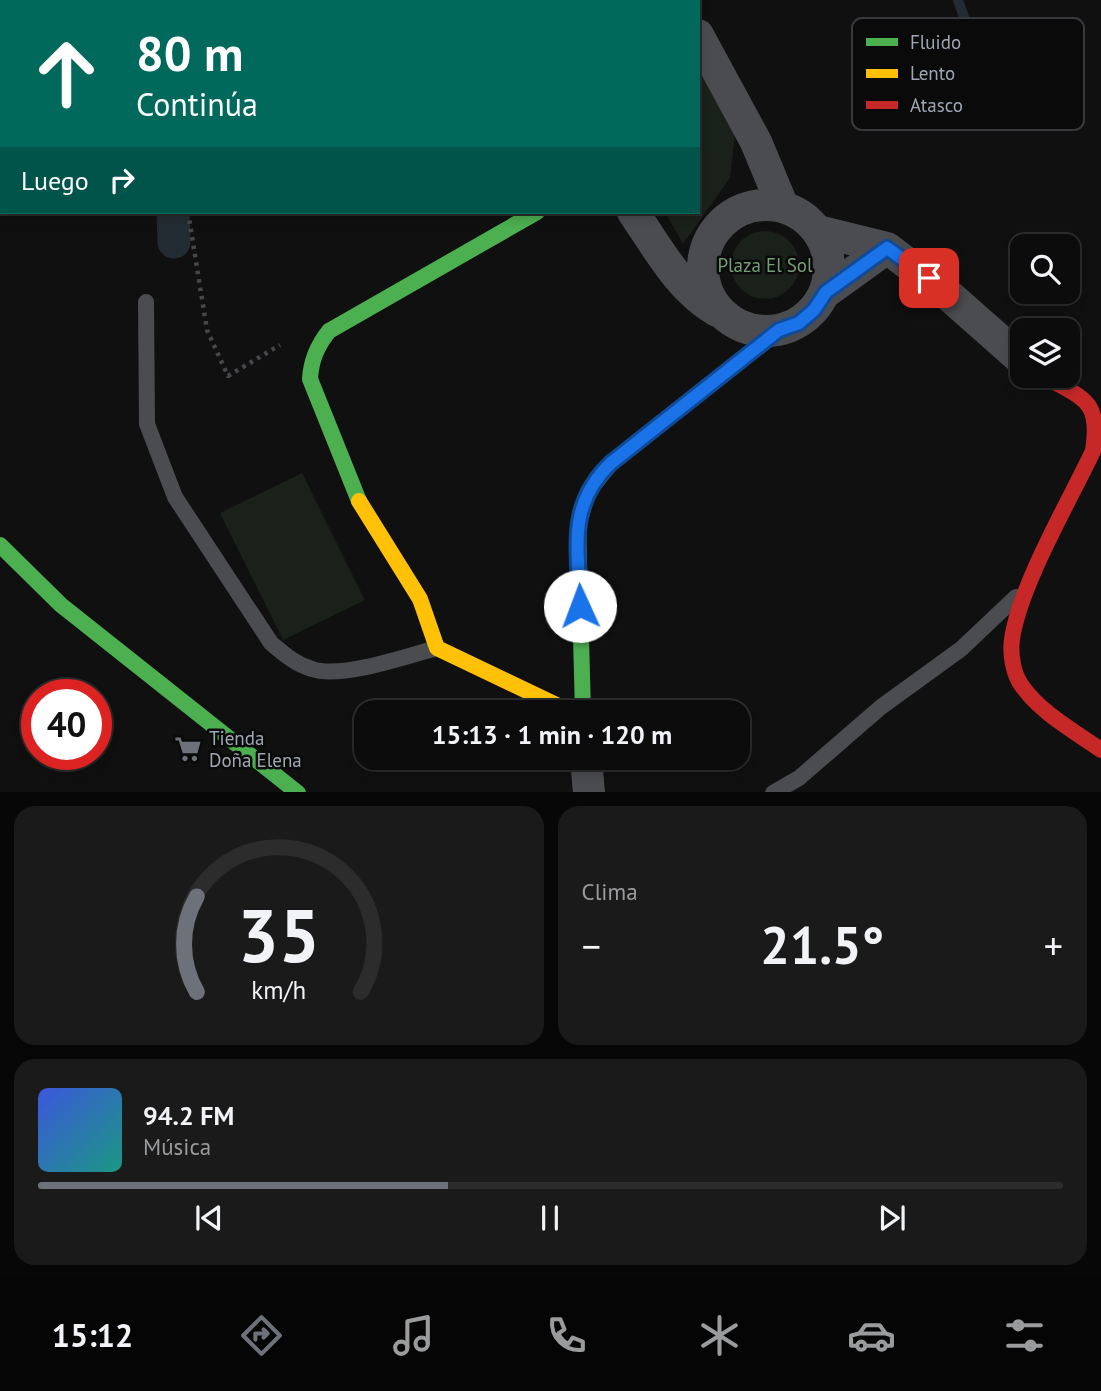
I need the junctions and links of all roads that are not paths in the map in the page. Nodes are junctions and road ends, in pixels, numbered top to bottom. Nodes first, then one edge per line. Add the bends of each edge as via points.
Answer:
1 (700, 39) edge
2 (756, 142) junction
3 (783, 207) junction
4 (742, 209) junction
5 (534, 214) edge
6 (636, 214) edge
7 (818, 231) junction
8 (887, 248) junction
9 (692, 281) junction
10 (826, 292) junction
11 (146, 302) dead end
12 (730, 319) junction
13 (779, 330) junction
14 (1010, 349) edge
15 (714, 383) junction
16 (1063, 388) edge
17 (0, 545) edge
18 (1030, 584) junction
19 (437, 648) junction
20 (546, 700) edge
21 (583, 700) edge
22 (1101, 750) edge
23 (587, 770) edge
24 (297, 792) edge
25 (589, 792) edge
26 (775, 792) edge

1 - 2 street
2 - 3 street
2 - 4 street
3 - 4 street via 763,204
3 - 7 street via 803,216
4 - 9 street via 727,218 711,238
5 - 19 street via 329,331 314,353 310,379 354,491 420,599
6 - 9 street
7 - 8 street
7 - 10 street via 828,250
8 - 10 street
8 - 14 street
9 - 12 street via 700,301
10 - 13 street via 807,317
11 - 19 lane via 147,424 175,497 271,643 291,660 315,670 348,669
12 - 13 street via 758,331
12 - 15 street
13 - 15 street
15 - 21 street via 611,463 593,480 582,502 578,526
16 - 18 street via 1089,404 1098,418 1093,451
17 - 24 street via 61,605
18 - 22 street via 1012,639 1012,663 1020,684 1040,706
18 - 26 lane via 961,649 881,707 799,778
19 - 20 street
23 - 25 street

